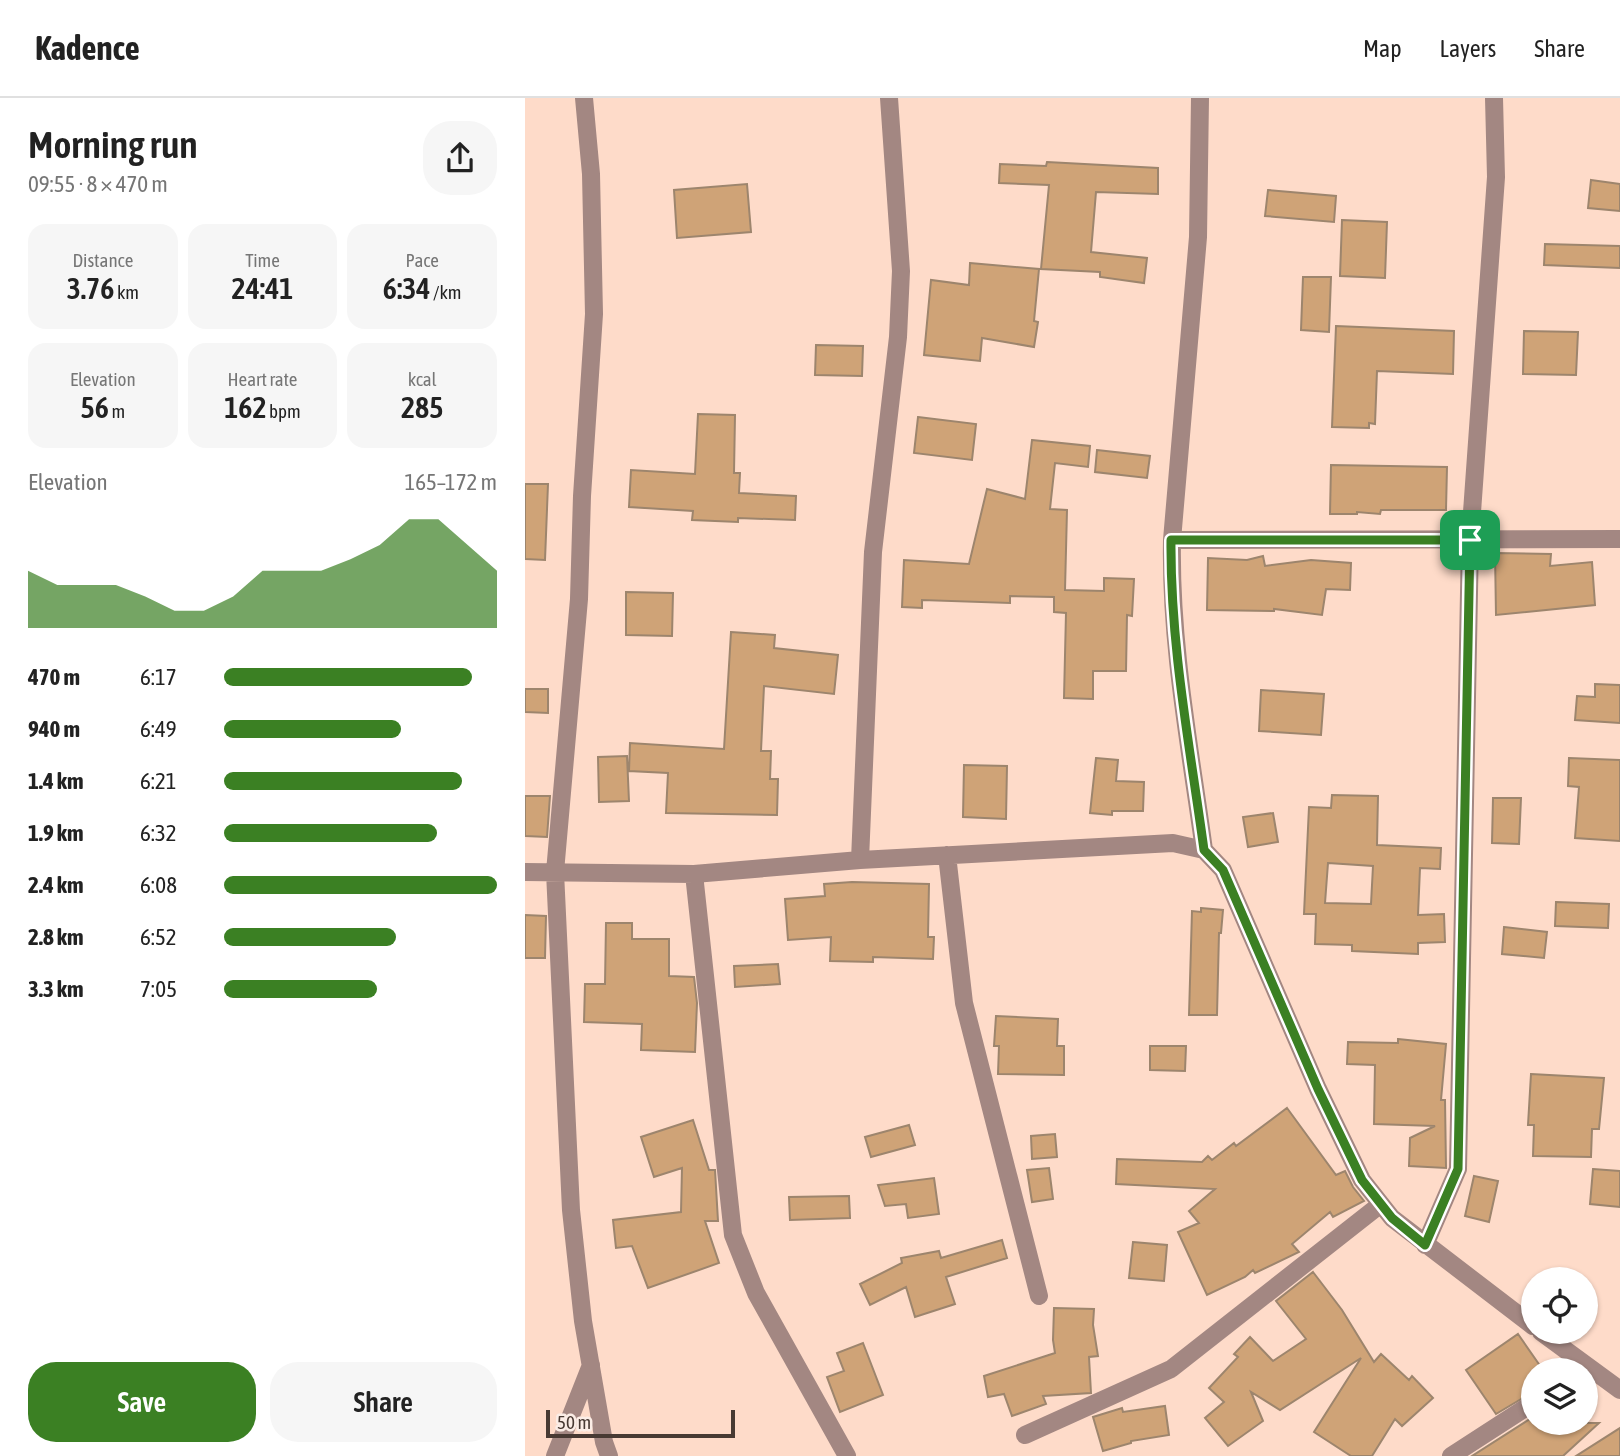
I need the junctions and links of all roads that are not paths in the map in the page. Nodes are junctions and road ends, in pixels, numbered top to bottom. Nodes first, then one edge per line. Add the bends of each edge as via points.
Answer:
1 (584, 98) edge
2 (889, 98) edge
3 (1200, 98) edge
4 (1494, 98) edge
5 (1620, 539) edge
6 (1171, 540) junction
7 (1470, 540) junction
8 (1204, 850) junction
9 (947, 855) junction
10 (860, 860) junction
11 (525, 872) edge
12 (555, 872) junction
13 (694, 874) junction
14 (1381, 1204) junction
15 (1425, 1245) junction
16 (1039, 1296) dead end
17 (1521, 1317) edge
18 (1556, 1344) edge
19 (1573, 1358) edge
20 (591, 1365) junction
21 (1598, 1376) edge
22 (1620, 1390) edge
23 (1521, 1411) edge
24 (1025, 1435) dead end
25 (555, 1456) edge
26 (609, 1456) edge
27 (847, 1456) edge
28 (1451, 1456) edge

1 - 12 street via 594,314 579,599
2 - 10 street via 901,271 898,337 873,552
3 - 6 street via 1198,237
4 - 7 street via 1496,177
5 - 7 street
6 - 7 street
6 - 8 street via 1176,647
7 - 15 street via 1458,1169
8 - 9 street via 1173,843
8 - 14 street via 1223,870 1318,1089 1362,1180
9 - 10 street
9 - 16 street via 964,1003
10 - 13 street
11 - 12 street
12 - 13 street
12 - 20 street via 571,1210
13 - 27 street via 733,1235 756,1293
14 - 15 street
14 - 24 street via 1171,1369
15 - 17 street
18 - 19 street
20 - 25 street
20 - 26 street
21 - 22 street
23 - 28 street

